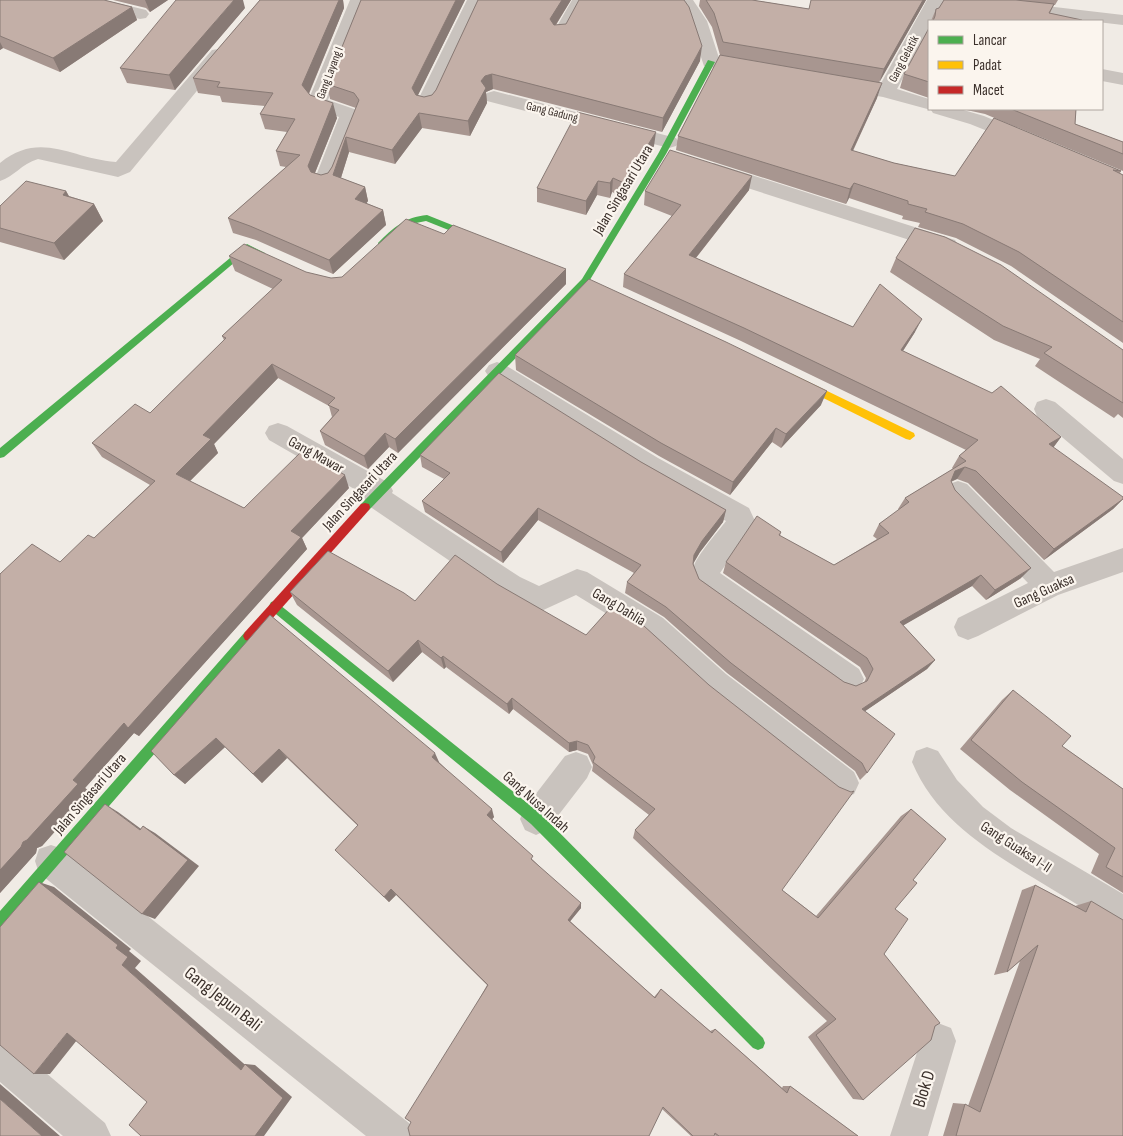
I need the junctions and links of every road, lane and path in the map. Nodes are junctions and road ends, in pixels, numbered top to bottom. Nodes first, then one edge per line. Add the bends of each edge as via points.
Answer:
1 (84, 0) edge
2 (359, 0) edge
3 (476, 0) edge
4 (578, 0) edge
5 (936, 0) edge
6 (949, 0) edge
7 (689, 2) edge
8 (140, 14) dead end
9 (929, 20) edge
10 (1123, 20) edge
11 (928, 23) edge
12 (559, 35) edge
13 (231, 39) edge
14 (922, 41) edge
15 (711, 62) junction
16 (760, 70) edge
17 (1103, 75) edge
18 (1123, 79) edge
19 (828, 82) edge
20 (886, 92) junction
21 (494, 97) dead end
22 (426, 104) edge
23 (928, 106) edge
24 (943, 110) edge
25 (1041, 147) edge
26 (676, 155) junction
27 (0, 174) edge
28 (324, 181) edge
29 (497, 246) edge
30 (375, 250) edge
31 (963, 252) edge
32 (274, 259) edge
33 (497, 371) junction
34 (786, 375) edge
35 (1046, 409) dead end
36 (278, 433) dead end
37 (910, 436) dead end
38 (0, 454) edge
39 (1123, 474) edge
40 (958, 492) edge
41 (378, 494) junction
42 (1123, 560) edge
43 (1049, 586) junction
44 (275, 606) junction
45 (968, 627) dead end
46 (849, 679) dead end
47 (927, 762) dead end
48 (576, 767) dead end
49 (843, 783) dead end
50 (536, 819) junction
51 (50, 862) junction
52 (1123, 912) edge
53 (0, 921) edge
54 (938, 1041) edge
55 (758, 1043) dead end
56 (0, 1058) edge
57 (92, 1136) edge
58 (396, 1136) edge
59 (909, 1136) edge

1 - 8 street
2 - 28 street, Gang Layang I via 318,101 350,114
3 - 22 street
4 - 12 lane
5 - 9 street, Gang Gelatik
6 - 10 street
7 - 15 street via 704,34
11 - 14 street, Gang Gelatik
13 - 27 street via 123,168 114,170 37,152 20,158
14 - 20 street, Gang Gelatik
15 - 16 street
15 - 26 street, Jalan Singasari Utara
17 - 18 street
19 - 20 street
20 - 23 street
21 - 26 street, Gang Gadung
24 - 25 street via 977,120
26 - 31 street, Gang Gadung
26 - 33 street, Jalan Singasari Utara via 585,281
29 - 30 street via 417,217 402,225
32 - 38 street via 247,246
33 - 41 street, Jalan Singasari Utara
33 - 46 street via 649,465 740,516 742,521 706,570 707,579
34 - 37 street
35 - 39 street
36 - 41 street, Gang Mawar
40 - 43 street
41 - 44 street, Jalan Singasari Utara
41 - 49 street, Gang Dahlia via 510,586 539,600 577,581 653,628 716,684
42 - 43 street, Gang Guaksa
43 - 45 street, Gang Guaksa
44 - 50 street, Gang Nusa Indah
44 - 51 street, Jalan Singasari Utara
47 - 52 street, Gang Guaksa I-II via 946,791 972,818 1000,839
48 - 50 street
50 - 55 street, Gang Nusa Indah
51 - 53 street, Jalan Singasari Utara
51 - 58 street, Gang Jepun Bali
54 - 59 street, Blok D
56 - 57 street

